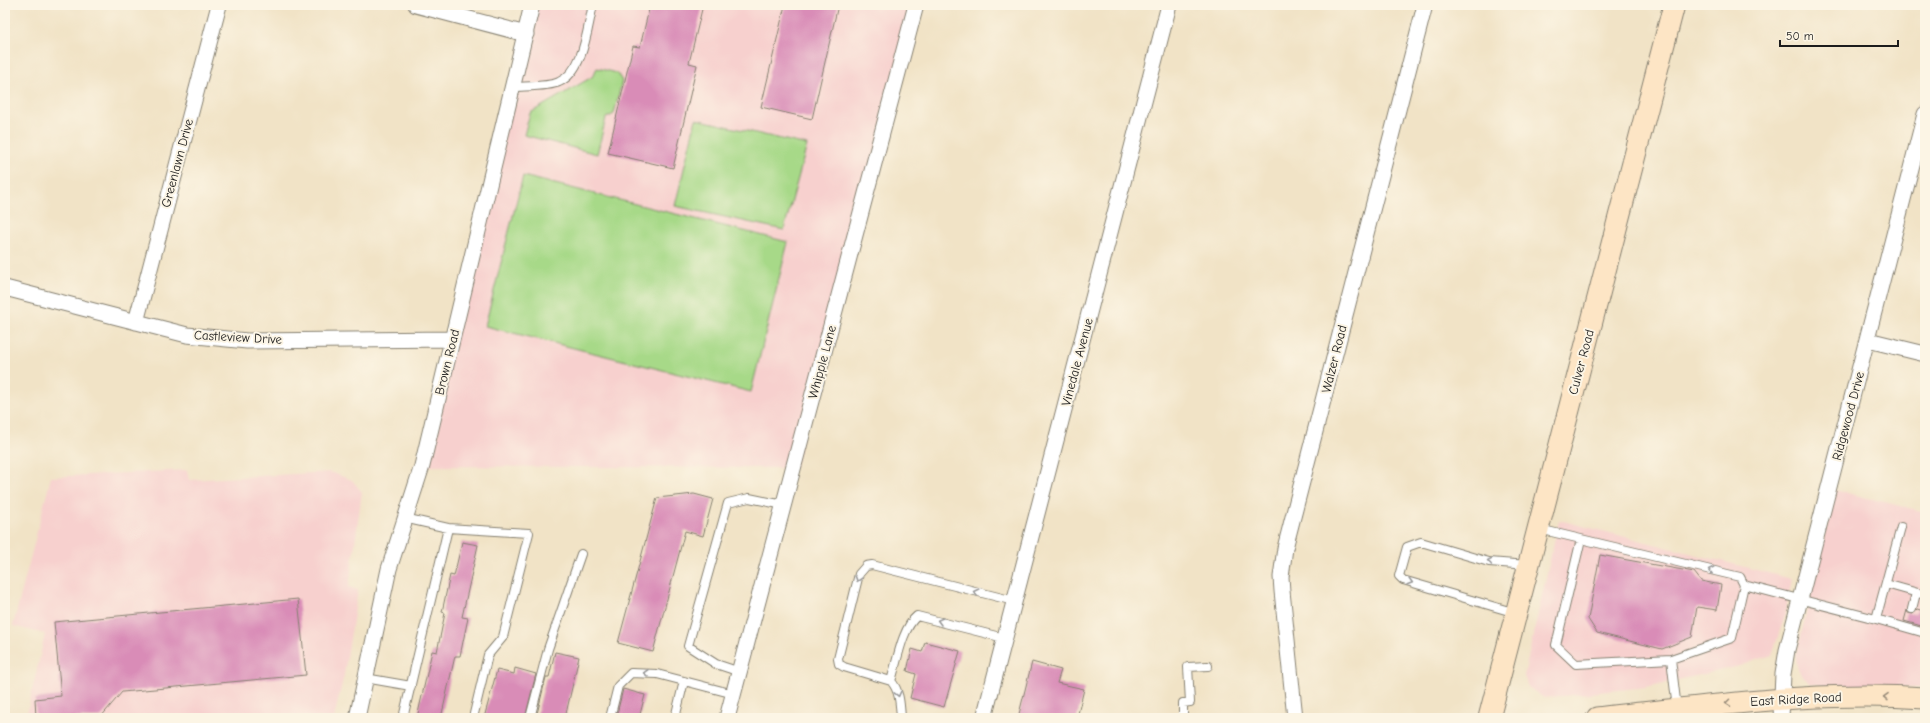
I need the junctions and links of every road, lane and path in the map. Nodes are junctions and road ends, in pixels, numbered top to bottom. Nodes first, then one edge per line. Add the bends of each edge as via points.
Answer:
1 (219, 5) edge
2 (416, 5) edge
3 (532, 5) edge
4 (593, 5) edge
5 (916, 5) edge
6 (1169, 5) edge
7 (1425, 5) edge
8 (1674, 5) edge
9 (526, 34) junction
10 (513, 87) junction
11 (1925, 114) edge
12 (5, 288) edge
13 (136, 322) junction
14 (452, 339) junction
15 (1868, 340) junction
16 (1925, 354) edge
17 (784, 506) junction
18 (404, 518) junction
19 (1901, 527) dead end
20 (448, 528) junction
21 (1538, 528) junction
22 (1581, 539) junction
23 (581, 554) dead end
24 (1528, 565) junction
25 (1886, 584) junction
26 (1744, 585) junction
27 (1916, 593) junction
28 (1925, 595) edge
29 (1800, 599) junction
30 (1014, 601) junction
31 (1912, 609) dead end
32 (1516, 614) junction
33 (1876, 619) junction
34 (1925, 631) edge
35 (1004, 638) junction
36 (1671, 659) junction
37 (1208, 666) dead end
38 (740, 672) junction
39 (365, 678) junction
40 (684, 681) junction
41 (891, 681) junction
42 (411, 686) junction
43 (734, 694) junction
44 (1925, 698) edge
45 (1781, 708) edge
46 (1677, 709) junction
47 (357, 718) edge
48 (404, 718) edge
49 (473, 718) edge
50 (530, 718) edge
51 (610, 718) edge
52 (675, 718) edge
53 (727, 718) edge
54 (901, 718) edge
55 (984, 718) edge
56 (1184, 718) edge
57 (1295, 718) edge
58 (1489, 718) edge
59 (1597, 718) edge

1 - 13 street, Greenlawn Drive
2 - 9 street
3 - 9 street, Brown Road
4 - 10 lane via 579,62 571,74 558,83
5 - 17 street, Whipple Lane
6 - 30 street, Vinedale Avenue
7 - 57 street, Walzer Road via 1282,563 1282,591
8 - 21 main road, Culver Road
9 - 10 street, Brown Road
10 - 14 street, Brown Road
11 - 15 street, Ridgewood Drive
12 - 13 street, Castleview Drive
13 - 14 street, Castleview Drive via 187,335 247,341
14 - 18 street, Brown Road via 422,466
15 - 16 street
15 - 29 street, Ridgewood Drive
17 - 38 street, Whipple Lane
17 - 38 lane via 749,498 728,503 688,646 716,664
18 - 20 lane
18 - 39 street, Brown Road via 389,569
19 - 25 lane
20 - 42 lane
20 - 49 lane via 529,533 503,637 488,655
21 - 22 lane
21 - 24 main road, Culver Road
26 -> 22 lane via 1740,577
22 - 36 lane via 1556,645 1576,664
23 - 50 lane via 548,649
24 - 32 main road, Culver Road
24 -> 32 lane via 1489,562 1421,542 1407,547 1399,576 1403,580
25 - 27 lane
25 - 33 lane
26 - 29 lane
26 - 36 lane via 1732,638
27 - 28 lane
27 - 31 lane
29 - 33 lane
29 - 45 street, Ridgewood Drive via 1784,663
30 - 35 street, Vinedale Avenue
30 -> 41 lane via 872,565 866,566 859,574 838,659 839,664
32 - 58 main road, Culver Road
33 - 34 lane
35 -> 41 lane via 917,616 906,631
35 - 55 street, Vinedale Avenue
36 - 46 lane
37 - 56 lane via 1188,667 1190,702 1183,703
38 - 43 street, Whipple Lane
39 - 42 lane
39 - 47 street, Brown Road
40 - 43 lane
40 -> 51 lane via 657,674 631,673 618,686
40 - 52 lane
41 -> 54 lane via 899,695
42 - 48 lane
43 - 53 street, Whipple Lane
44 -> 45 main road, East Ridge Road via 1863,697
45 -> 46 main road, East Ridge Road
46 - 59 main road, East Ridge Road

